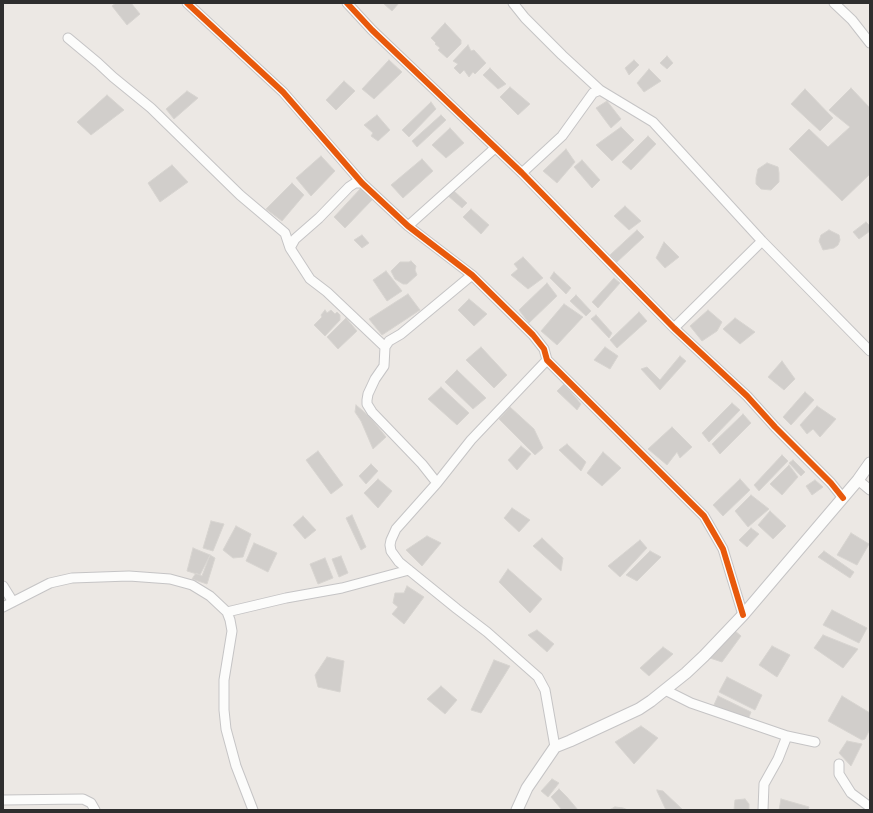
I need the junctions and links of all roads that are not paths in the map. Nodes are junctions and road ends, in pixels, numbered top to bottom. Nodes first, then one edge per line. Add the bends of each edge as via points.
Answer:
1 (187, 3) edge
2 (347, 3) edge
3 (513, 3) edge
4 (834, 3) edge
5 (68, 38) dead end
6 (870, 43) edge
7 (600, 90) junction
8 (495, 148) junction
9 (522, 173) junction
10 (362, 183) junction
11 (408, 226) junction
12 (762, 241) junction
13 (290, 248) junction
14 (472, 275) junction
15 (674, 328) junction
16 (385, 347) junction
17 (870, 351) edge
18 (547, 360) junction
19 (870, 464) edge
20 (858, 480) junction
21 (437, 484) junction
22 (870, 490) edge
23 (843, 498) junction
24 (409, 570) junction
25 (3, 586) edge
26 (13, 602) junction
27 (3, 607) edge
28 (227, 612) junction
29 (743, 615) junction
30 (665, 690) junction
31 (787, 736) junction
32 (815, 742) dead end
33 (555, 747) junction
34 (839, 764) dead end
35 (3, 800) edge
36 (870, 807) edge
37 (95, 810) edge
38 (253, 810) edge
39 (517, 810) edge
40 (763, 810) edge

1 - 10 street via 283,92
2 - 8 street
3 - 7 street via 562,55
4 - 6 street via 852,20
5 - 13 street via 152,108 240,195 284,234
7 - 9 street via 593,93 562,136
7 - 12 street via 652,122
8 - 9 street
8 - 11 street
9 - 15 street
10 - 11 street
10 - 13 street via 355,183 349,187 320,218 295,239
11 - 14 street
12 - 15 street
12 - 17 street
13 - 16 street via 310,279
14 - 16 street via 389,341
14 - 18 street via 533,335 544,349
15 - 23 street via 747,396
16 - 21 street via 384,366 374,379 367,404
18 - 21 street via 471,440
18 - 29 street via 704,516 723,549
19 - 20 street
20 - 22 street
20 - 23 street
21 - 24 street via 396,529 391,540 391,551
23 - 29 street
24 - 28 street via 342,588
24 - 33 street via 488,632 538,677 545,690
25 - 26 street
26 - 27 street
26 - 28 street via 50,584 72,578 157,577 192,585 210,596
28 - 38 street via 232,631 224,680 226,729 236,766
29 - 30 street via 704,656
30 - 31 street via 691,703
30 - 33 street via 639,709
31 - 32 street
31 - 40 street via 778,760 764,784
33 - 39 street via 527,788
34 - 36 street via 839,774 851,793
35 - 37 street via 74,798 91,802

